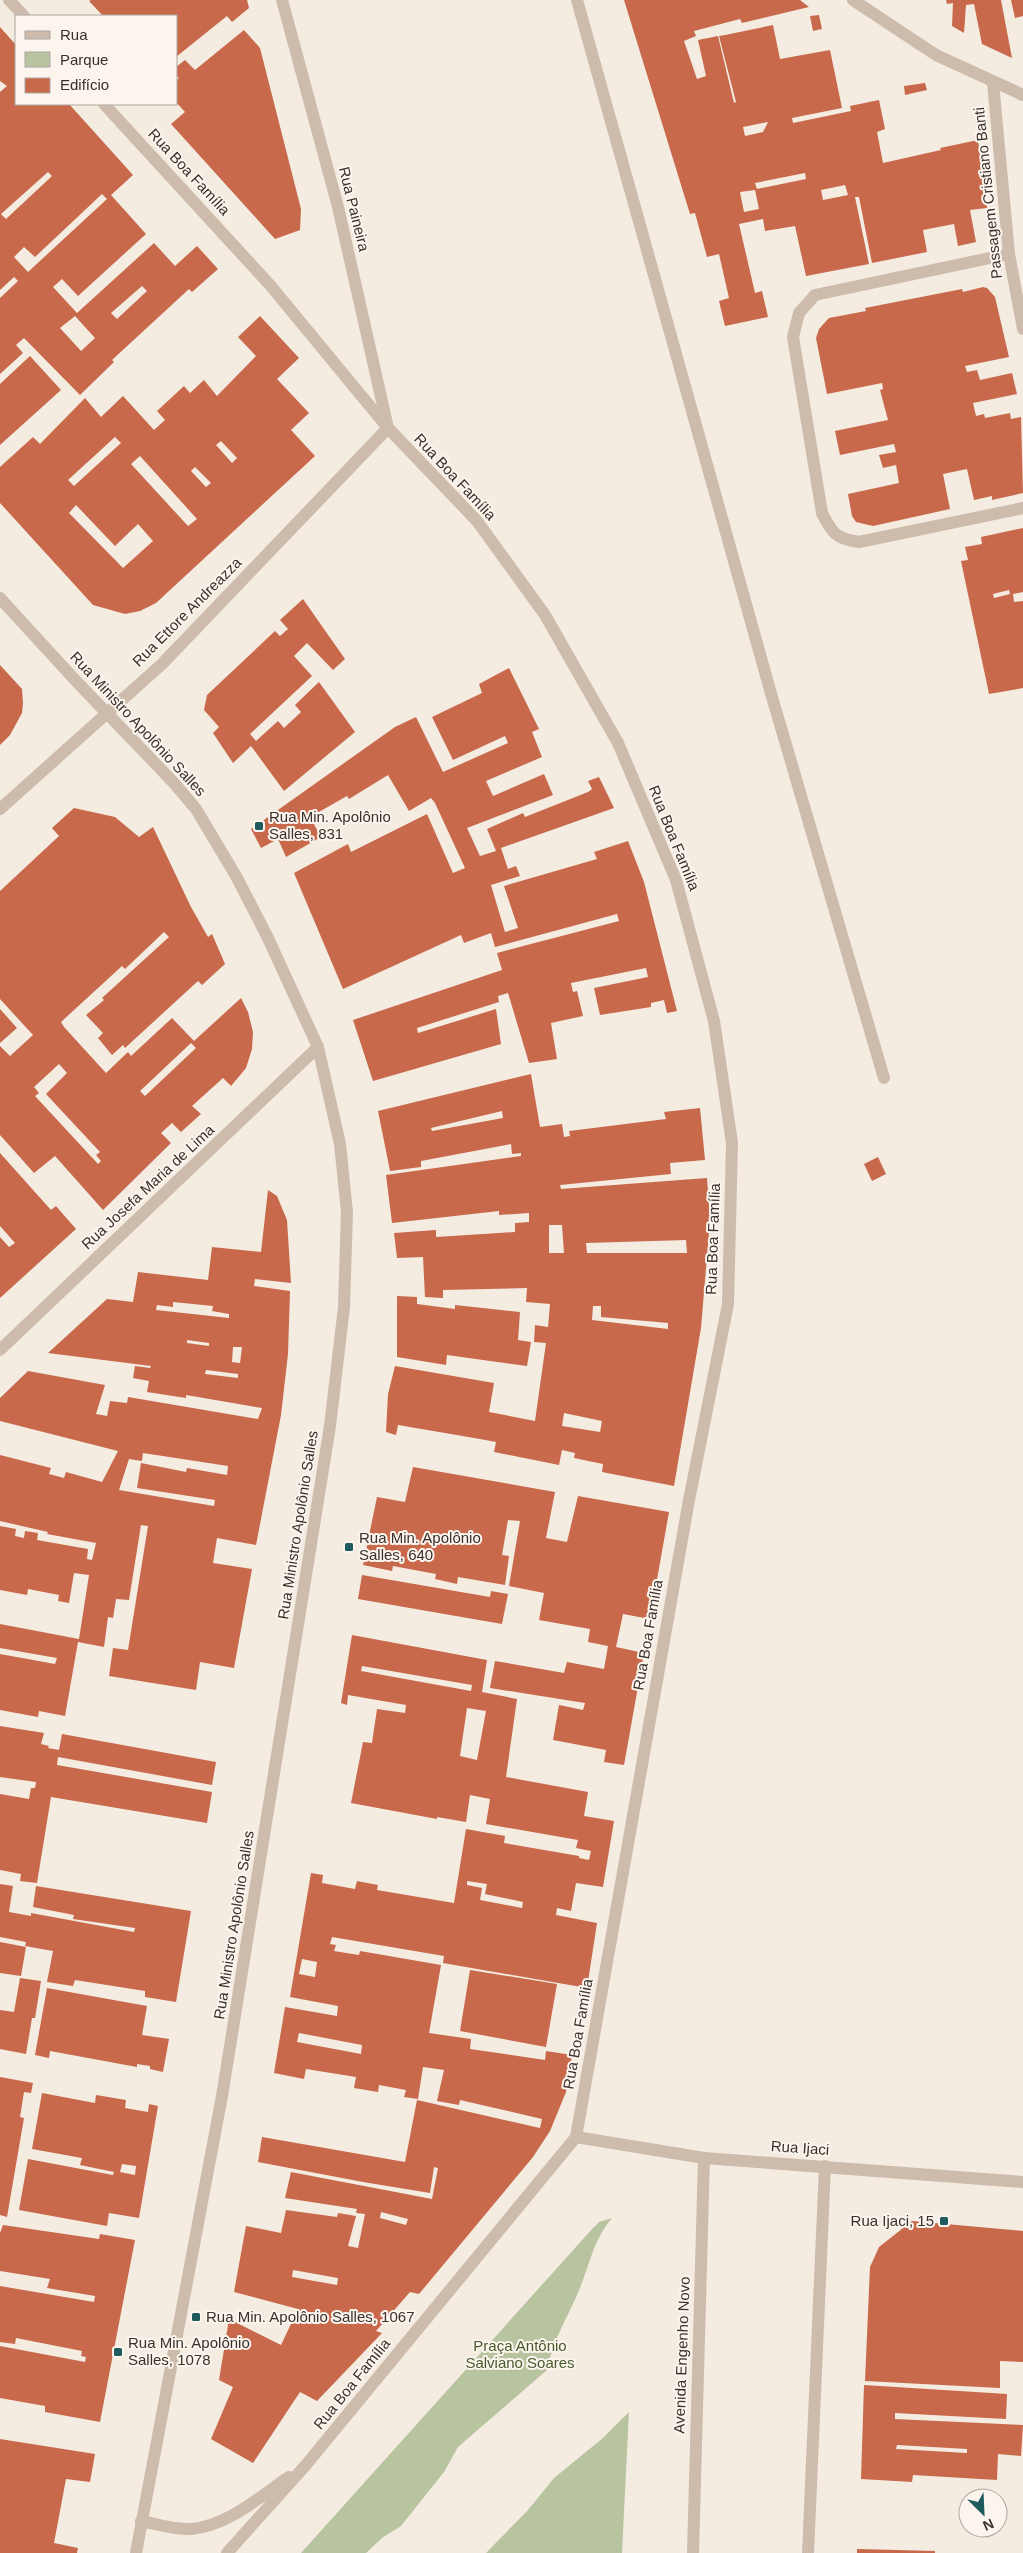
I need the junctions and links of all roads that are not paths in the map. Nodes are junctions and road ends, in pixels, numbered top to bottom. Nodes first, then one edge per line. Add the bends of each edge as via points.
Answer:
1 (9, 0) edge
2 (282, 0) edge
3 (577, 0) edge
4 (853, 0) edge
5 (23, 15) edge
6 (993, 83) junction
7 (1023, 95) edge
8 (105, 105) edge
9 (1009, 254) junction
10 (1023, 329) edge
11 (388, 428) junction
12 (1023, 508) edge
13 (0, 598) edge
14 (107, 711) junction
15 (0, 809) edge
16 (318, 1047) junction
17 (884, 1078) dead end
18 (0, 1350) edge
19 (576, 2137) junction
20 (704, 2158) junction
21 (825, 2166) junction
22 (1023, 2182) edge
23 (305, 2466) junction
24 (141, 2521) junction
25 (136, 2553) edge
26 (227, 2553) edge
27 (693, 2553) edge
28 (808, 2553) edge

1 - 5 street
2 - 11 street, Rua Paineira via 338,207
3 - 17 street via 772,697
4 - 6 street via 936,55
6 - 7 street
6 - 9 street, Passagem Cristiano Banti
8 - 11 street, Rua Boa Família via 270,285
9 - 10 street, Passagem Cristiano Banti
9 - 12 street via 815,295 799,313 793,337 822,513 832,531 843,540 859,542
11 - 14 street, Rua Ettore Andreazza via 162,664
11 - 19 street, Rua Boa Família via 477,521 545,615 618,743 676,880 714,1021 732,1144 728,1304 689,1500
13 - 14 street, Rua Ministro Apolônio Salles
14 - 15 street, Rua Ettore Andreazza
14 - 16 street, Rua Ministro Apolônio Salles via 196,809 267,936
16 - 18 street, Rua Josefa Maria de Lima
16 - 24 street, Rua Ministro Apolônio Salles via 340,1144 347,1212 341,1337 330,1426 222,2096
19 - 20 street, Rua Ijaci
19 - 23 street, Rua Boa Família
20 - 21 street, Rua Ijaci
20 - 27 street, Avenida Engenho Novo
21 - 22 street, Rua Ijaci
21 - 28 street
23 - 24 street, Rua Boa Família via 229,2517 209,2526 189,2529
23 - 26 street, Rua Boa Família
24 - 25 street, Rua Ministro Apolônio Salles

